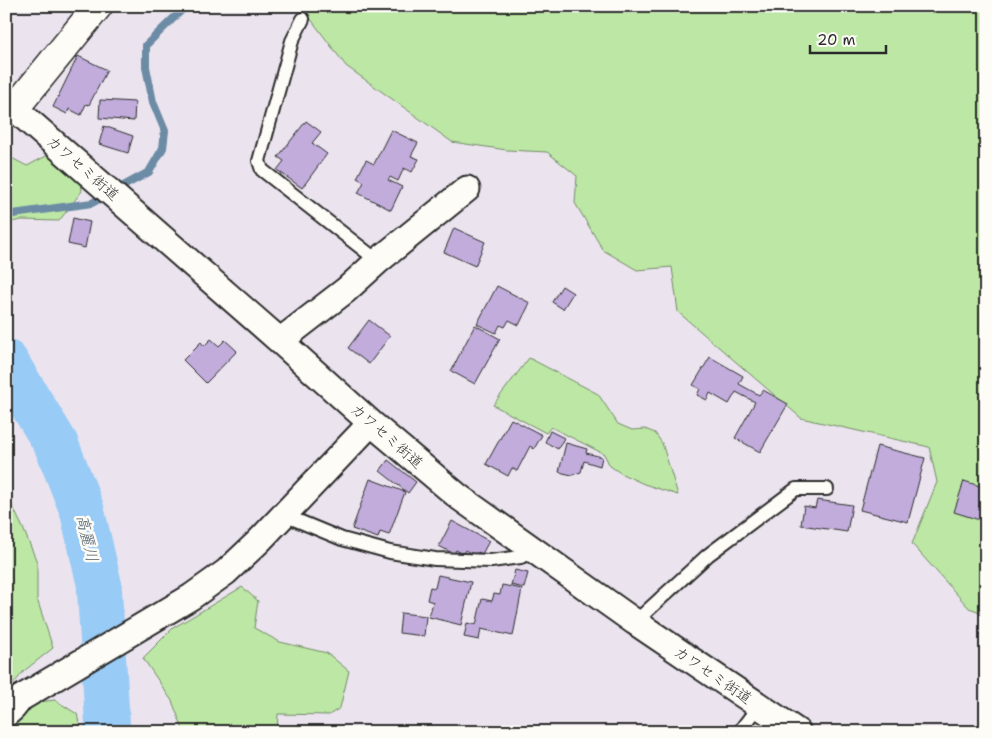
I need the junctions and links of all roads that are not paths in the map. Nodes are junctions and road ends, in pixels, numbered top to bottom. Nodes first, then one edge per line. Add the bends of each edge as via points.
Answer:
1 (98, 6) edge
2 (303, 19) dead end
3 (11, 105) edge
4 (467, 189) dead end
5 (378, 261) junction
6 (280, 341) junction
7 (371, 423) junction
8 (827, 489) dead end
9 (284, 515) junction
10 (535, 551) junction
11 (635, 622) junction
12 (14, 706) edge
13 (759, 706) junction
14 (739, 732) edge
15 (798, 732) edge

1 - 3 street
2 - 5 lane via 292,41 259,161 262,170
3 - 6 street, カワセミ街道
4 - 5 street
5 - 6 street
6 - 7 street, カワセミ街道
7 - 9 street
7 - 10 street, カワセミ街道 via 459,497
8 - 11 lane via 796,489 708,555
9 - 10 lane via 342,539 390,552 435,559 491,561 522,557
9 - 12 street via 226,572 191,597
10 - 11 street, カワセミ街道
11 - 13 street, カワセミ街道
13 - 14 lane
13 - 15 street, カワセミ街道

